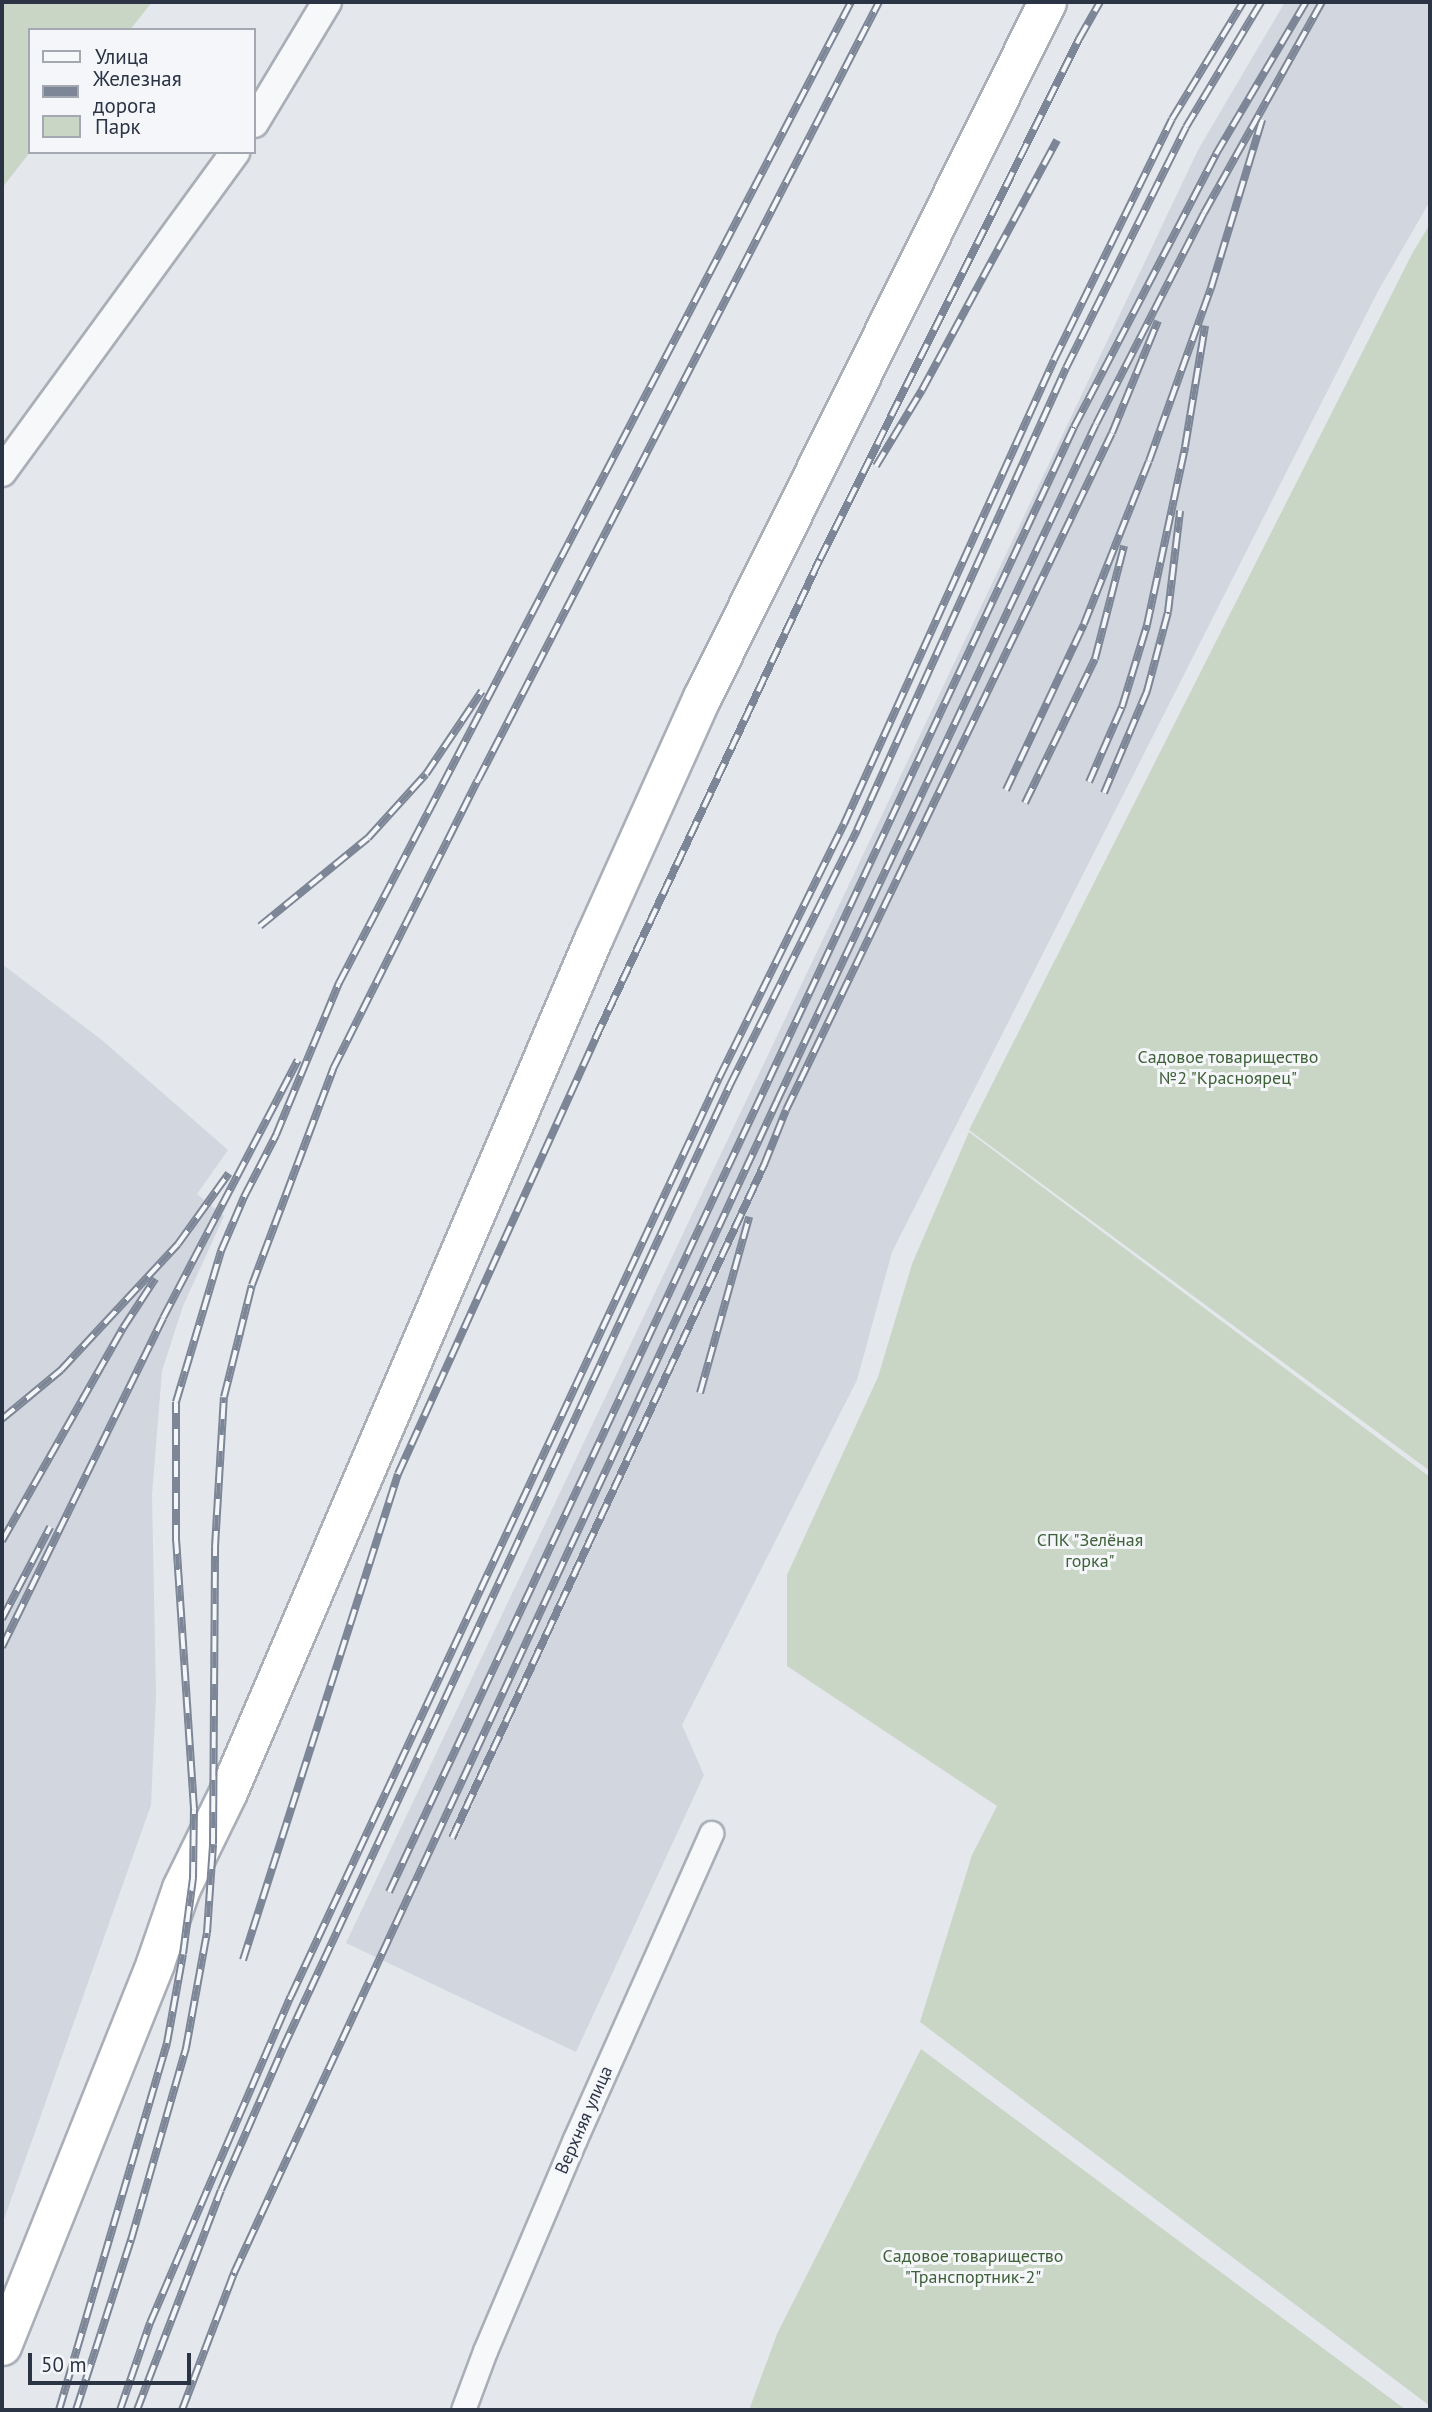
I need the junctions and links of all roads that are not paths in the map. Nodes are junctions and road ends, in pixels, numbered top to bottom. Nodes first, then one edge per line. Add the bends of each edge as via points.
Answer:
1 (327, 2) edge
2 (1047, 2) edge
3 (256, 120) edge
4 (234, 154) edge
5 (2, 472) edge
6 (711, 1833) dead end
7 (2, 2346) edge
8 (463, 2410) edge

1 - 3 street
2 - 7 highway via 702,697 599,924 228,1792 181,1888
4 - 5 street
6 - 8 street, Верхняя улица via 575,2139

